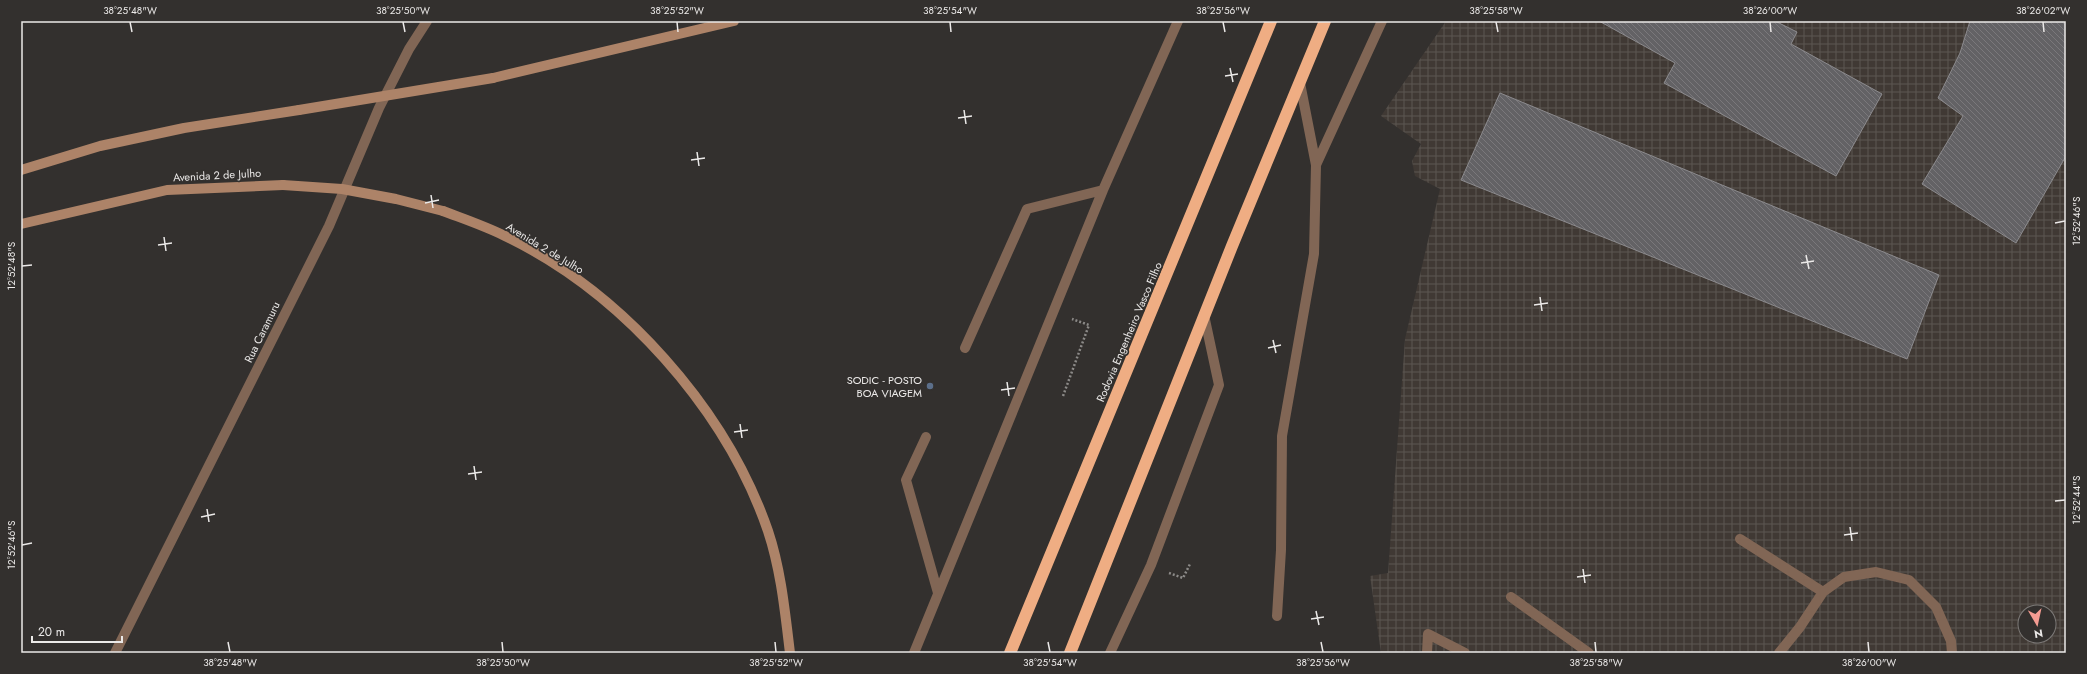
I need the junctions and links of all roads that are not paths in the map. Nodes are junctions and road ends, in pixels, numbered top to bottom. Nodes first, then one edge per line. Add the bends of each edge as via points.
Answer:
1 (427, 21) edge
2 (734, 21) edge
3 (1178, 21) edge
4 (1271, 21) edge
5 (1325, 21) edge
6 (1382, 21) edge
7 (1300, 83) junction
8 (1316, 165) junction
9 (21, 170) edge
10 (1103, 190) junction
11 (21, 224) edge
12 (1204, 315) junction
13 (965, 348) dead end
14 (926, 437) dead end
15 (1740, 539) dead end
16 (1823, 592) junction
17 (938, 593) junction
18 (1511, 597) dead end
19 (1277, 616) dead end
20 (115, 653) edge
21 (790, 653) edge
22 (914, 653) edge
23 (1010, 653) edge
24 (1070, 653) edge
25 (1110, 653) edge
26 (1427, 653) edge
27 (1465, 653) edge
28 (1589, 653) edge
29 (1779, 653) edge
30 (1952, 653) edge

1 - 20 street, Rua Caramuru via 409,49 379,108 329,226
2 - 9 main road, bridge via 493,78 184,128 100,146
3 - 10 street
4 - 23 highway, Rodovia Engenheiro Vasco Filho
5 - 7 highway
6 - 8 street
7 - 8 street
7 - 12 highway
8 - 19 street via 1314,254 1282,436 1281,550
10 - 13 street via 1027,209
10 - 17 street
11 - 21 main road, Avenida 2 de Julho, bridge via 168,190 283,184 342,189 396,199 443,211 505,236 564,270 619,311 666,360 707,412 747,478 768,532 782,591
12 - 24 highway
12 - 25 street via 1219,385 1151,565
14 - 17 street via 906,480
15 - 16 street
16 - 29 street
16 - 30 street via 1844,577 1876,572 1909,580 1936,607 1951,641
17 - 22 street
18 - 28 street
26 - 27 street via 1428,634

